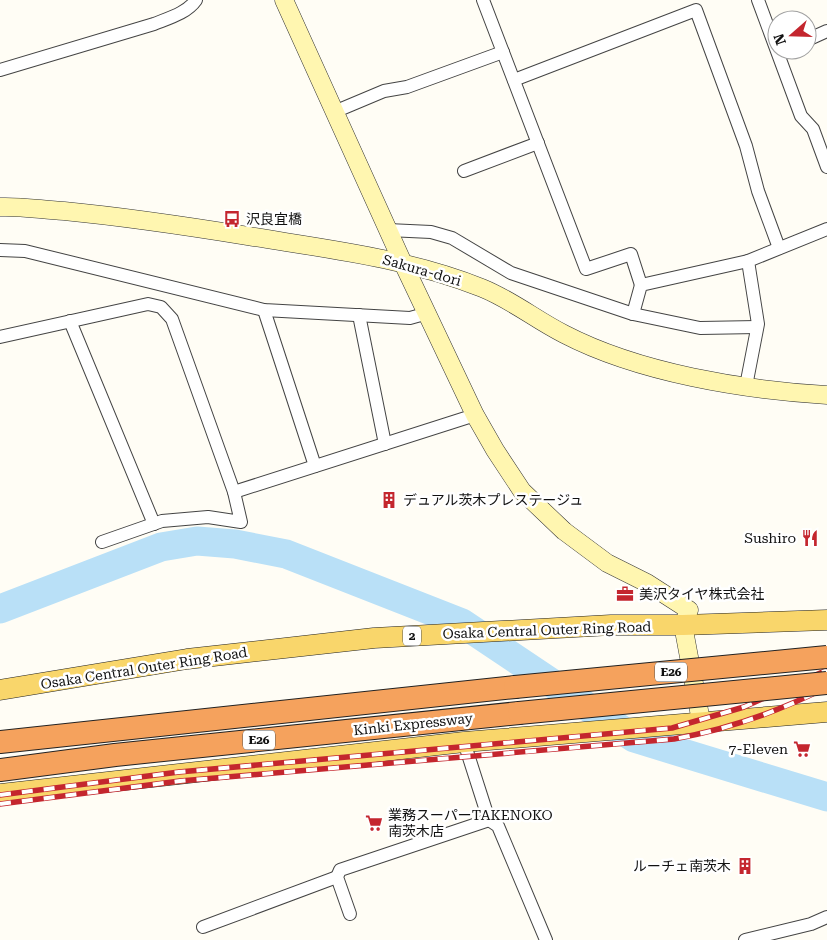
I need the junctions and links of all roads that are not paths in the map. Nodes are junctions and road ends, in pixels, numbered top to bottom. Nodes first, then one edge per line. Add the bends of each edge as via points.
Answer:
1 (196, 0) edge
2 (284, 0) edge
3 (483, 0) edge
4 (758, 0) edge
5 (767, 21) edge
6 (503, 52) junction
7 (782, 60) edge
8 (0, 70) edge
9 (514, 80) junction
10 (334, 112) junction
11 (538, 143) junction
12 (827, 167) edge
13 (464, 171) dead end
14 (0, 207) edge
15 (827, 229) edge
16 (388, 230) junction
17 (779, 248) junction
18 (0, 250) edge
19 (402, 261) junction
20 (748, 261) junction
21 (641, 285) junction
22 (264, 310) junction
23 (428, 313) junction
24 (633, 314) junction
25 (359, 315) junction
26 (70, 321) junction
27 (757, 327) junction
28 (0, 337) edge
29 (746, 386) junction
30 (827, 395) edge
31 (474, 415) junction
32 (385, 444) junction
33 (315, 466) junction
34 (234, 492) junction
35 (154, 524) junction
36 (102, 542) dead end
37 (827, 620) edge
38 (683, 625) junction
39 (827, 657) edge
40 (827, 683) edge
41 (0, 690) edge
42 (827, 712) edge
43 (701, 721) junction
44 (0, 742) edge
45 (464, 742) junction
46 (0, 770) edge
47 (0, 794) edge
48 (489, 820) junction
49 (337, 878) junction
50 (350, 914) dead end
51 (827, 917) edge
52 (203, 926) dead end
53 (546, 940) edge
54 (745, 940) edge

1 - 8 street via 176,15 154,24
2 - 10 street
3 - 6 street
4 - 5 street
6 - 9 street
6 - 10 street via 408,87 384,91
7 - 12 street via 801,116 813,129
9 - 11 street
9 - 17 street via 696,10
10 - 16 street
11 - 13 street
11 - 21 street via 586,269 631,254
14 - 19 street, Sakura-dori via 133,217
15 - 17 street
16 - 19 street
16 - 24 street via 431,232 452,238 511,274
17 - 20 street
18 - 22 street via 25,251
19 - 23 street
19 - 29 street, Sakura-dori via 483,288 565,335 615,355 659,368
20 - 21 street
20 - 27 street
21 - 24 street
22 - 25 street
22 - 33 street
23 - 25 street via 410,318
23 - 31 street
24 - 27 street via 700,328
25 - 32 street
26 - 28 street
26 - 34 street via 148,304 161,307 172,319
26 - 35 street
27 - 29 street
29 - 30 street, Sakura-dori
31 - 32 street
31 - 38 street via 522,491 564,531 607,563 689,610
32 - 33 street
33 - 34 street
34 - 35 street via 241,522 208,517
35 - 36 street
37 - 38 main road, Osaka Central Outer Ring Road / 2
38 - 41 main road, Osaka Central Outer Ring Road / 2 via 611,625 374,638 187,659
38 - 43 street
39 - 44 highway, Kinki Expressway / E26, bridge
40 - 46 highway, Kinki Expressway / E26, bridge via 143,752
42 - 43 main road
43 - 45 main road
45 - 47 main road
45 - 48 street
48 - 49 street via 340,870
48 - 53 street via 498,826
49 - 50 street
49 - 52 street
51 - 54 street

